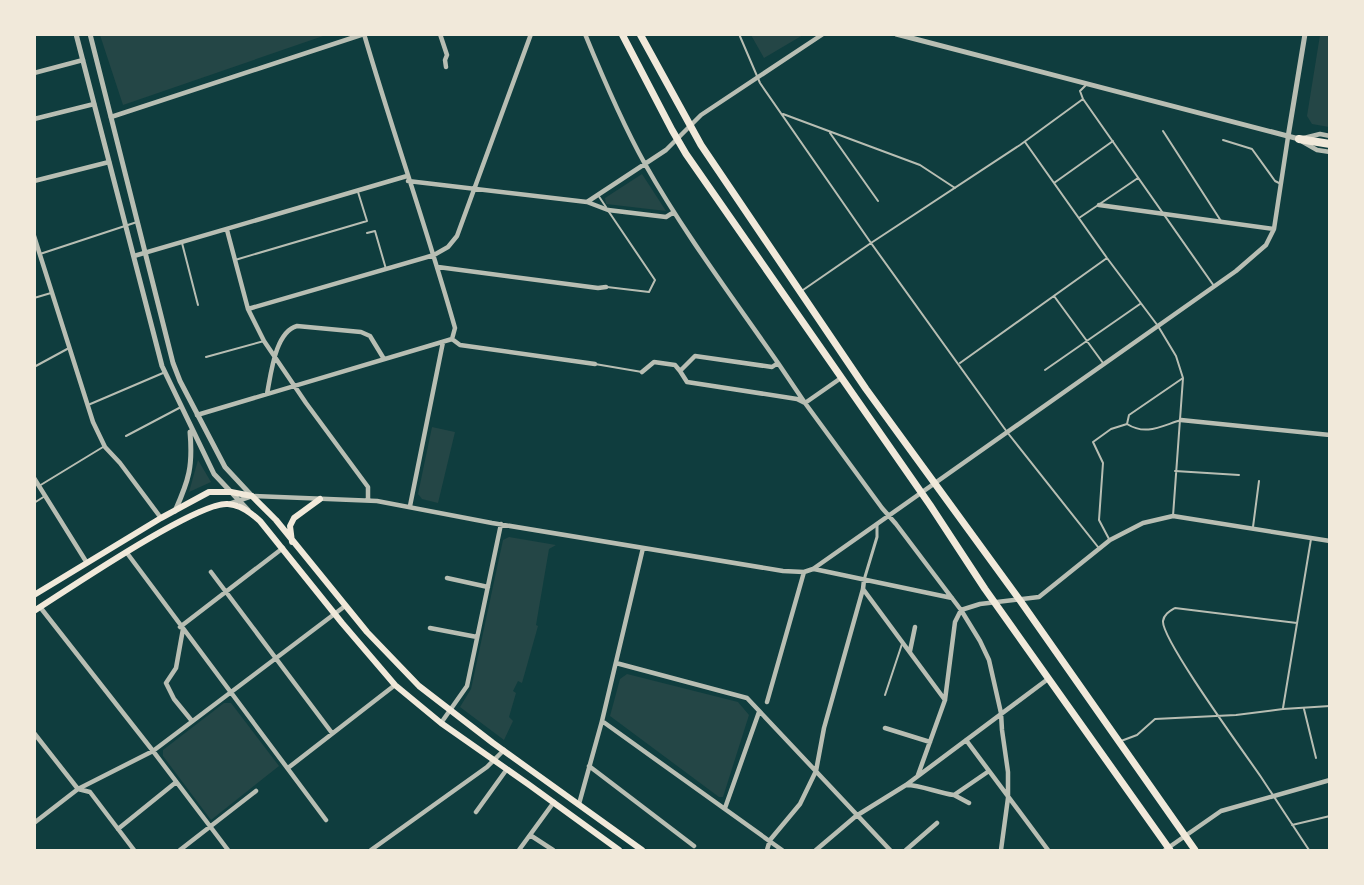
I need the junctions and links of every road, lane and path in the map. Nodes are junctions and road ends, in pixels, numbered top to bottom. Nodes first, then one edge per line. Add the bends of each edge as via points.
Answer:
1 (76, 34) edge
2 (90, 34) edge
3 (440, 34) edge
4 (531, 34) edge
5 (585, 34) edge
6 (622, 34) edge
7 (640, 34) edge
8 (739, 34) edge
9 (823, 34) edge
10 (896, 34) edge
11 (1305, 34) edge
12 (364, 35) edge
13 (83, 60) junction
14 (446, 66) dead end
15 (34, 72) edge
16 (757, 78) junction
17 (1088, 84) junction
18 (1083, 99) junction
19 (94, 104) junction
20 (783, 114) junction
21 (111, 117) junction
22 (34, 119) edge
23 (690, 127) junction
24 (1164, 131) dead end
25 (830, 133) junction
26 (1329, 136) edge
27 (1288, 137) junction
28 (677, 139) junction
29 (1299, 139) junction
30 (1223, 140) dead end
31 (1113, 141) junction
32 (1024, 142) junction
33 (1329, 144) edge
34 (1329, 152) edge
35 (109, 162) junction
36 (645, 164) junction
37 (408, 178) junction
38 (1138, 178) junction
39 (34, 181) edge
40 (1053, 183) junction
41 (1281, 184) junction
42 (955, 188) junction
43 (473, 189) junction
44 (358, 190) junction
45 (598, 195) junction
46 (878, 201) dead end
47 (587, 202) junction
48 (1100, 205) junction
49 (608, 210) junction
50 (674, 212) junction
51 (1163, 214) junction
52 (1079, 218) junction
53 (1221, 221) junction
54 (137, 222) junction
55 (125, 226) junction
56 (1274, 229) junction
57 (226, 230) junction
58 (367, 233) dead end
59 (35, 240) edge
60 (182, 243) junction
61 (871, 243) junction
62 (40, 254) junction
63 (144, 254) junction
64 (434, 255) junction
65 (134, 256) junction
66 (1107, 258) junction
67 (235, 260) junction
68 (438, 267) junction
69 (386, 269) junction
70 (1215, 286) junction
71 (606, 287) joint
72 (800, 291) junction
73 (51, 293) junction
74 (1054, 296) junction
75 (34, 298) edge
76 (1140, 304) junction
77 (198, 305) dead end
78 (248, 309) junction
79 (1158, 326) junction
80 (452, 339) junction
81 (264, 341) junction
82 (443, 342) junction
83 (1086, 342) junction
84 (69, 348) junction
85 (206, 357) dead end
86 (274, 357) junction
87 (384, 359) junction
88 (778, 363) junction
89 (959, 363) junction
90 (1103, 363) junction
91 (595, 364) joint
92 (34, 367) edge
93 (1046, 369) dead end
94 (680, 371) junction
95 (642, 372) joint
96 (165, 373) junction
97 (841, 378) junction
98 (1184, 378) junction
99 (294, 386) junction
100 (267, 394) junction
101 (805, 403) junction
102 (88, 405) junction
103 (181, 407) junction
104 (197, 415) junction
105 (1181, 420) junction
106 (1127, 424) junction
107 (190, 427) junction
108 (1007, 432) junction
109 (1329, 435) edge
110 (126, 436) dead end
111 (105, 447) junction
112 (1175, 471) junction
113 (1239, 475) dead end
114 (34, 478) edge
115 (1259, 481) dead end
116 (935, 482) junction
117 (39, 486) junction
118 (231, 492) junction
119 (921, 492) junction
120 (45, 496) junction
121 (252, 496) junction
122 (320, 498) junction
123 (238, 500) junction
124 (368, 500) junction
125 (34, 503) edge
126 (228, 504) junction
127 (410, 506) junction
128 (249, 510) junction
129 (175, 511) junction
130 (888, 516) junction
131 (1173, 516) junction
132 (161, 518) junction
133 (501, 524) junction
134 (877, 525) junction
135 (1253, 530) junction
136 (1311, 539) junction
137 (1110, 540) junction
138 (1329, 541) edge
139 (292, 542) junction
140 (283, 548) junction
141 (643, 548) junction
142 (1099, 548) junction
143 (127, 553) junction
144 (87, 563) junction
145 (813, 569) junction
146 (211, 572) dead end
147 (804, 572) junction
148 (447, 578) dead end
149 (864, 580) junction
150 (488, 587) junction
151 (863, 589) junction
152 (225, 592) junction
153 (34, 595) edge
154 (952, 598) junction
155 (1019, 599) junction
156 (995, 603) junction
157 (345, 606) junction
158 (37, 609) edge
159 (961, 610) junction
160 (334, 614) junction
161 (1297, 623) junction
162 (915, 627) dead end
163 (181, 628) junction
164 (430, 628) dead end
165 (477, 637) junction
166 (903, 641) junction
167 (910, 651) junction
168 (276, 657) junction
169 (616, 663) junction
170 (1048, 679) junction
171 (395, 685) junction
172 (230, 692) junction
173 (885, 696) dead end
174 (945, 700) junction
175 (767, 702) dead end
176 (1329, 706) edge
177 (1283, 709) junction
178 (1304, 709) junction
179 (451, 711) junction
180 (759, 712) junction
181 (1001, 713) junction
182 (1217, 715) junction
183 (192, 721) junction
184 (602, 721) junction
185 (441, 723) junction
186 (885, 728) dead end
187 (34, 733) edge
188 (332, 733) junction
189 (966, 740) junction
190 (930, 742) junction
191 (1120, 742) junction
192 (504, 750) junction
193 (153, 751) junction
194 (1316, 758) dead end
195 (494, 760) junction
196 (589, 766) junction
197 (288, 768) junction
198 (507, 770) junction
199 (816, 771) junction
200 (989, 771) junction
201 (918, 776) junction
202 (1329, 780) edge
203 (176, 783) junction
204 (906, 784) junction
205 (78, 789) junction
206 (256, 791) dead end
207 (954, 795) junction
208 (1273, 795) junction
209 (1008, 798) junction
210 (554, 802) junction
211 (969, 803) dead end
212 (579, 804) junction
213 (725, 808) junction
214 (476, 812) dead end
215 (856, 816) junction
216 (1329, 816) edge
217 (326, 820) dead end
218 (34, 823) edge
219 (937, 823) dead end
220 (1292, 825) junction
221 (210, 828) junction
222 (118, 829) junction
223 (530, 835) junction
224 (1185, 836) junction
225 (770, 840) junction
226 (694, 846) dead end
227 (134, 850) edge
228 (180, 850) edge
229 (228, 850) edge
230 (370, 850) edge
231 (519, 850) edge
232 (553, 850) edge
233 (619, 850) edge
234 (642, 850) edge
235 (767, 850) edge
236 (782, 850) edge
237 (816, 850) edge
238 (890, 850) edge
239 (906, 850) edge
240 (1000, 850) edge
241 (1048, 850) edge
242 (1168, 850) edge
243 (1195, 850) edge
244 (1309, 850) edge

1 - 13 street
2 - 21 street
3 - 14 street via 447,55
4 - 43 street
5 - 36 street
6 - 28 main road
7 - 23 main road
8 - 16 lane
9 - 16 street
10 - 17 street
11 - 27 street
12 - 21 street
12 - 37 street
13 - 15 street
13 - 19 street
16 - 20 lane
16 - 23 street via 699,116
17 - 18 lane via 1080,91
17 - 27 street
18 - 31 lane
18 - 32 lane
19 - 22 street
19 - 35 street
20 - 25 lane
20 - 61 lane
21 - 54 street
23 - 28 street
23 - 72 main road
24 - 53 lane
25 - 42 lane via 920,165
25 - 46 lane
26 - 29 street
27 - 29 street
27 - 41 street
28 - 36 street
28 - 97 main road
29 - 33 highway
29 - 34 street
30 - 41 lane via 1252,149
31 - 38 lane
31 - 40 lane
32 - 40 lane
32 - 42 lane
35 - 39 street
35 - 55 street
36 - 45 street
36 - 50 street
37 - 43 street
37 - 44 street
37 - 64 street
38 - 48 lane
38 - 51 lane
40 - 52 lane
41 - 56 street
42 - 61 lane
43 - 47 street
43 - 64 street via 457,236
44 - 57 street
44 - 67 lane via 367,221
45 - 47 street
45 - 49 lane
47 - 49 street
48 - 51 street
48 - 52 lane
49 - 50 street via 666,217
49 - 71 lane via 655,280 649,292
50 - 88 street
51 - 53 street
51 - 70 lane
52 - 66 lane
53 - 56 street
54 - 55 lane
54 - 63 street
55 - 62 lane
55 - 65 street
56 - 70 street via 1266,245
57 - 60 street
57 - 67 street
58 - 69 lane via 375,231
59 - 62 street
60 - 63 street
60 - 77 lane
61 - 72 lane
61 - 89 lane
62 - 73 street
63 - 65 street
63 - 104 street via 173,363
64 - 68 street
64 - 69 street
65 - 96 street
66 - 74 lane
66 - 76 lane
67 - 78 street
68 - 71 street
68 - 80 street via 455,328
69 - 78 street
70 - 79 street
72 - 116 main road
73 - 75 lane
73 - 84 street
74 - 83 lane
74 - 89 lane
76 - 79 lane
76 - 83 lane
78 - 81 street
79 - 90 street
79 - 98 lane
80 - 82 street
80 - 91 street via 460,345
81 - 85 lane
81 - 86 street
82 - 87 street
82 - 127 street
83 - 90 lane
83 - 93 lane
84 - 92 lane
84 - 102 street
86 - 87 street via 284,334 297,326 361,332 370,336
86 - 99 street
86 - 100 street
87 - 99 street
88 - 94 street via 772,367 695,356
88 - 101 street
89 - 108 lane
90 - 108 street
91 - 95 lane
94 - 95 street via 675,364 654,362
94 - 101 street via 687,382
96 - 102 lane
96 - 103 street
97 - 101 street
97 - 119 main road
98 - 105 lane
98 - 106 lane via 1128,415
99 - 100 street
99 - 124 street via 368,487
100 - 104 street
101 - 130 street
102 - 111 street
103 - 107 street
103 - 110 lane
104 - 121 street via 225,467
105 - 106 lane via 1146,431
105 - 109 street
105 - 112 lane
106 - 137 lane via 1111,429 1093,442 1103,463 1099,520
107 - 118 street via 214,474
107 - 129 street via 191,468
108 - 116 street
108 - 142 lane
111 - 117 lane
111 - 132 street
112 - 113 lane
112 - 131 lane
114 - 117 street
115 - 135 lane
116 - 119 street
116 - 155 main road
117 - 120 street
118 - 121 main road
118 - 123 street
118 - 129 main road via 209,492
119 - 130 street
119 - 156 main road
120 - 125 lane
120 - 144 street
121 - 122 street
121 - 123 street
121 - 139 main road
122 - 124 street
122 - 139 main road via 294,518 290,526
123 - 126 street
123 - 128 street
124 - 127 street
126 - 128 main road
126 - 143 main road via 208,507
127 - 133 street
128 - 140 main road
129 - 132 main road
130 - 134 street
130 - 154 street
131 - 135 street
131 - 137 street via 1143,523
132 - 144 main road
133 - 141 street
133 - 150 street
134 - 145 street
134 - 149 street
135 - 136 street
136 - 138 street
136 - 161 lane
137 - 142 street
139 - 157 main road
140 - 152 street
140 - 160 main road
141 - 147 street
141 - 169 street
142 - 155 street via 1039,597
143 - 158 main road
143 - 163 street
144 - 153 main road
145 - 147 street
145 - 149 street
146 - 152 street
147 - 175 street
148 - 150 street
149 - 151 street
149 - 154 street
150 - 165 street
151 - 166 street
151 - 199 street via 824,728
152 - 163 street
152 - 168 street
154 - 159 street
155 - 156 street
155 - 191 main road
156 - 159 street
156 - 170 main road
157 - 160 street
157 - 179 main road via 404,671
158 - 193 street
159 - 174 street via 955,622
159 - 181 street via 988,660
160 - 168 street
160 - 171 main road
161 - 177 lane
161 - 182 lane via 1175,608 1167,613 1165,629
162 - 167 street
163 - 172 street
163 - 183 street via 176,668 166,682
164 - 165 street
165 - 179 street via 467,686
166 - 167 street
166 - 173 lane
167 - 174 street
168 - 172 street
168 - 188 street
169 - 180 street via 747,698
169 - 184 street
170 - 181 street
170 - 242 main road
171 - 185 main road
171 - 188 street
172 - 183 street
172 - 197 street
174 - 190 street
176 - 178 lane
177 - 178 lane
177 - 182 lane
178 - 194 lane
179 - 185 street
179 - 192 main road
180 - 199 street
180 - 213 street
181 - 189 street
181 - 209 street
182 - 191 lane via 1155,719 1137,735
182 - 208 lane
183 - 193 street
184 - 196 street
184 - 213 street
185 - 195 main road
186 - 190 street
187 - 205 street
188 - 197 street
189 - 200 street
189 - 201 street
190 - 201 street
191 - 224 main road
192 - 195 street
192 - 212 main road
193 - 203 street
193 - 205 street
195 - 198 main road
195 - 230 street
196 - 212 street
196 - 226 street
197 - 217 street
198 - 210 main road
198 - 214 street
199 - 215 street
199 - 225 street via 800,804
200 - 207 street
200 - 209 street
201 - 204 street
202 - 208 street
203 - 221 street
203 - 222 street
204 - 207 street
204 - 215 street
205 - 218 street
205 - 222 street via 90,792
206 - 221 street
207 - 211 street
208 - 220 lane
208 - 224 street via 1221,811
209 - 240 street
209 - 241 street
210 - 223 street
210 - 233 main road
212 - 234 main road
213 - 225 street
215 - 237 street
215 - 238 street
216 - 220 lane
219 - 239 street
220 - 244 lane
221 - 228 street
221 - 229 street
222 - 227 street
223 - 231 street
223 - 232 street
224 - 242 street
224 - 243 main road
225 - 235 street
225 - 236 street

